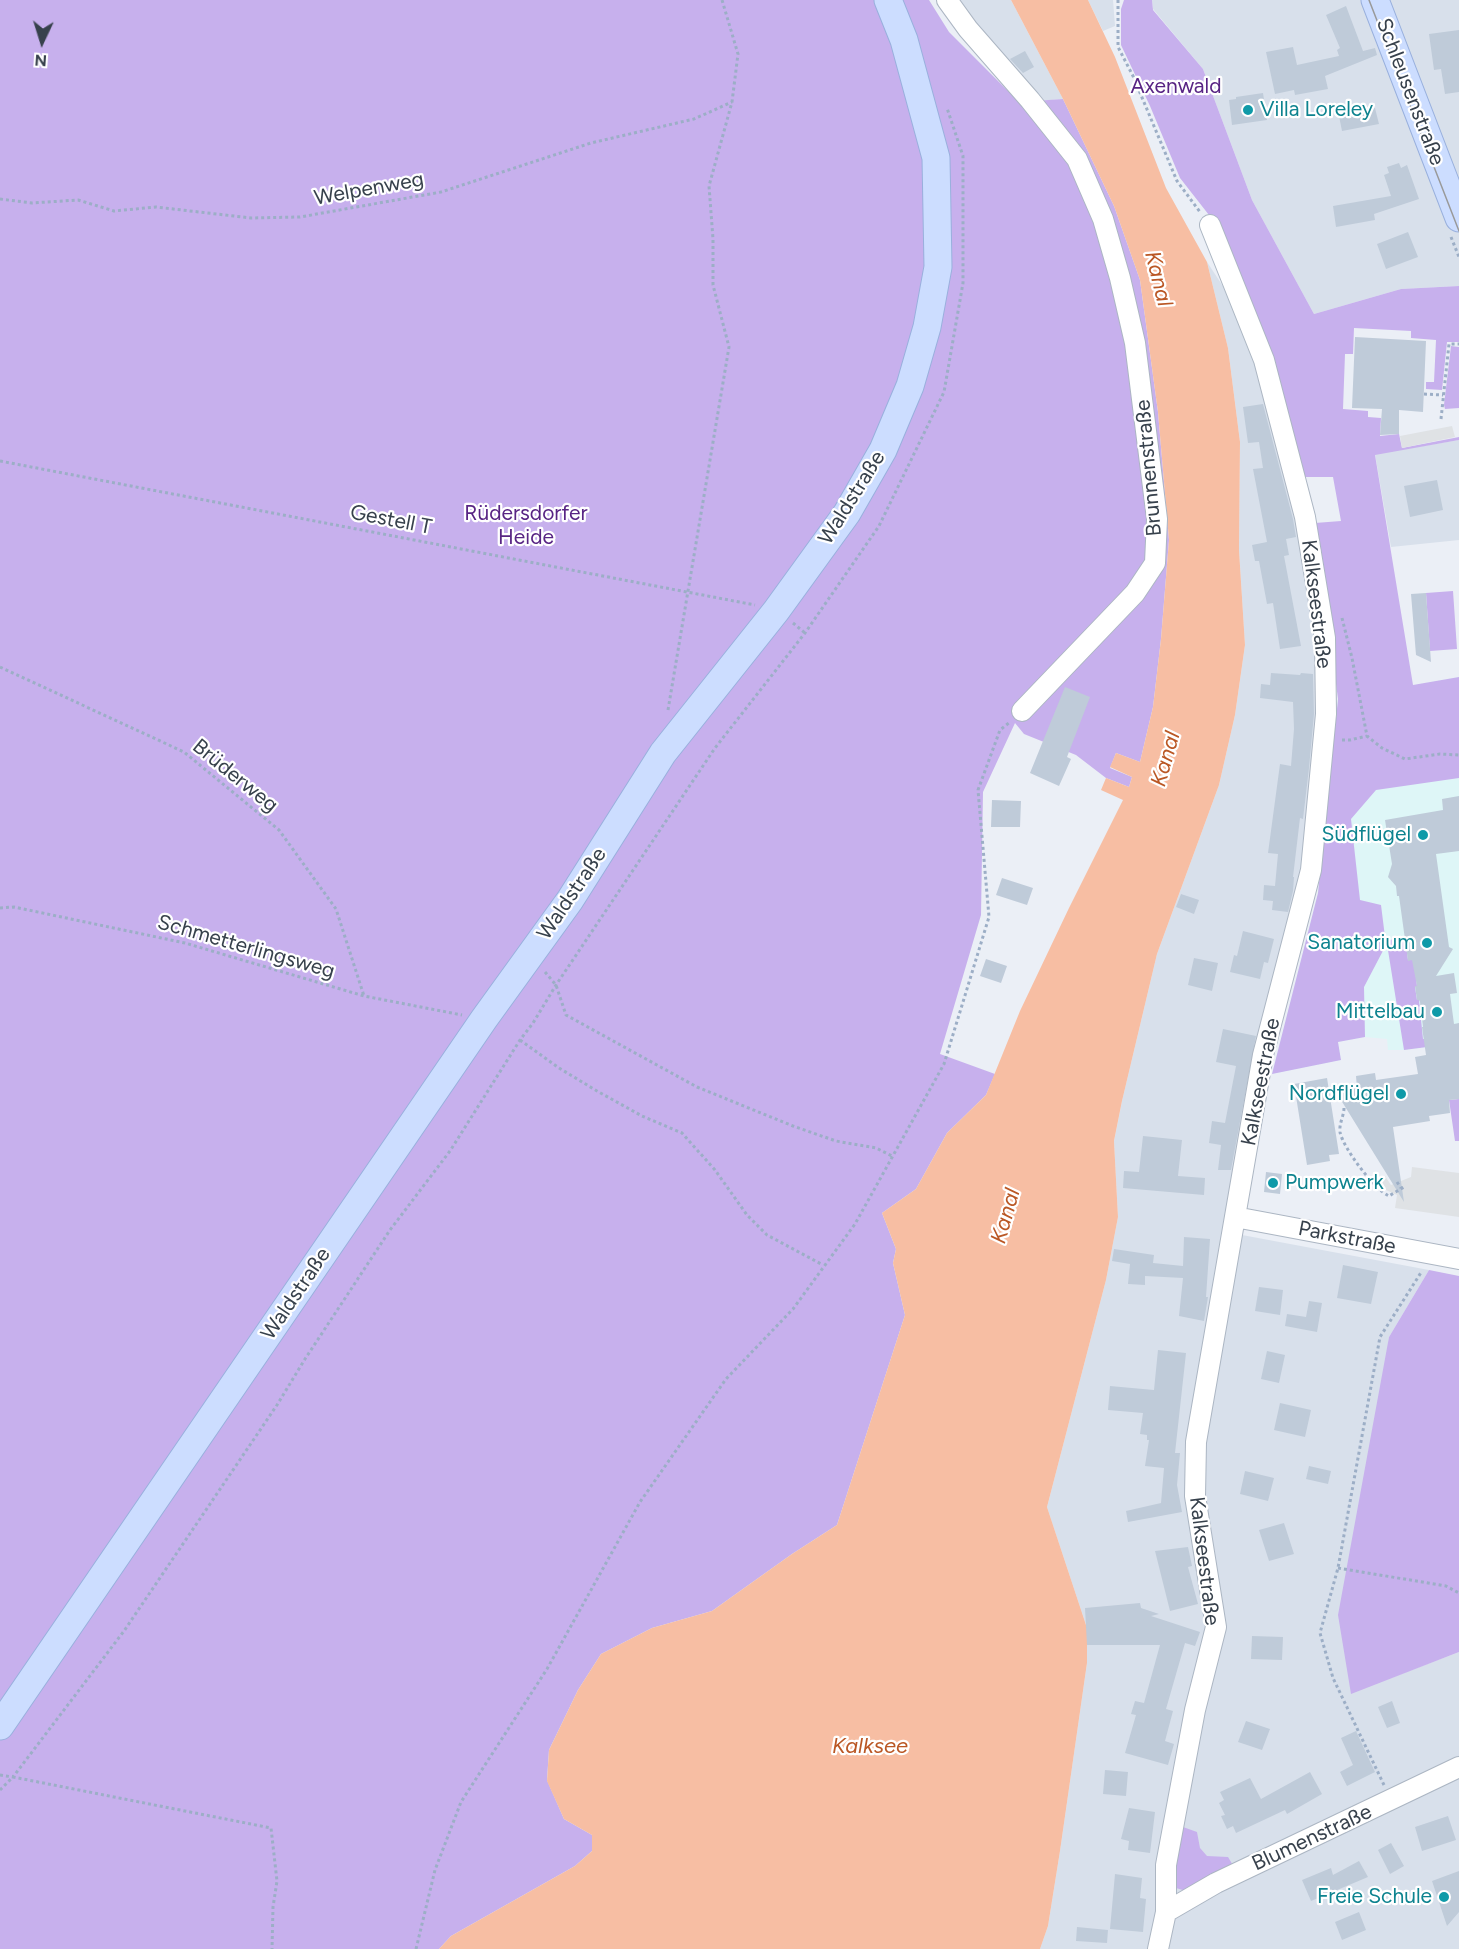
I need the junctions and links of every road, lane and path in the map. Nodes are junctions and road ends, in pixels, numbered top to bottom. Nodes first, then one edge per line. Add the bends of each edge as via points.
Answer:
1 (722, 0) edge
2 (888, 0) edge
3 (947, 0) edge
4 (1118, 0) edge
5 (1375, 0) edge
6 (732, 102) junction
7 (0, 199) edge
8 (1459, 218) edge
9 (1210, 225) joint
10 (1459, 344) edge
11 (1424, 394) dead end
12 (1443, 395) junction
13 (1441, 419) dead end
14 (0, 461) edge
15 (688, 592) junction
16 (776, 611) junction
17 (1340, 614) dead end
18 (0, 667) edge
19 (1022, 711) joint
20 (668, 713) dead end
21 (1367, 736) junction
22 (1325, 739) junction
23 (1459, 755) edge
24 (0, 908) edge
25 (530, 955) junction
26 (364, 996) junction
27 (484, 1019) junction
28 (520, 1040) dead end
29 (1344, 1108) dead end
30 (892, 1156) junction
31 (1397, 1182) dead end
32 (1235, 1217) junction
33 (1433, 1254) junction
34 (1459, 1259) edge
35 (824, 1265) junction
36 (1338, 1568) junction
37 (1459, 1593) edge
38 (0, 1726) edge
39 (1459, 1767) edge
40 (0, 1775) edge
41 (13, 1777) junction
42 (0, 1790) edge
43 (1392, 1800) junction
44 (1166, 1912) junction
45 (272, 1949) edge
46 (416, 1949) edge
47 (1158, 1949) edge

1 - 6 path via 738,54
2 - 16 street, Waldstraße via 904,40 936,158 938,267 927,327 910,386 883,450 847,513
3 - 19 street, Brunnenstraße via 1077,159 1104,219 1135,343 1157,519 1155,563 1135,593
4 - 9 path via 1118,47 1177,181
5 - 8 street, Schleusenstraße
6 - 7 path, Welpenweg via 694,119 591,143 441,192 300,217 251,218 156,207 114,211 78,200 32,203
6 - 15 path via 709,186 713,285 729,347
9 - 22 street, Kalkseestraße via 1264,360 1305,517 1325,638
10 - 12 path via 1449,344
11 - 12 path
12 - 13 path
14 - 15 path, Gestell T
15 - 16 path, Gestell T
15 - 20 path
16 - 25 street, Waldstraße via 663,753 570,900
17 - 21 path
18 - 26 path, Brüderweg via 184,752 279,830 336,909
19 - 30 path via 1000,730 978,790 990,917 944,1064
21 - 22 path
21 - 23 path via 1405,759
22 - 32 street, Kalkseestraße via 1311,870 1263,1055
24 - 26 path, Schmetterlingsweg via 14,907 185,943
25 - 27 street, Waldstraße
25 - 30 path via 556,985 566,1015 697,1087 836,1141 876,1148
26 - 27 path, Schmetterlingsweg
27 - 38 street, Waldstraße
28 - 35 path via 597,1091 682,1133 767,1235
29 - 31 path via 1340,1132 1347,1149 1382,1193 1389,1196 1402,1188
30 - 35 path via 855,1224
32 - 33 street, Parkstraße
32 - 44 street, Kalkseestraße via 1196,1442 1195,1496 1216,1627 1195,1710 1166,1865
33 - 34 street, Parkstraße
33 - 36 path via 1380,1337
35 - 46 path via 793,1309 726,1379 640,1502 547,1669 461,1802 435,1870
36 - 37 path via 1446,1586
36 - 43 path via 1320,1633 1333,1678
39 - 43 street, Blumenstraße
40 - 41 path
41 - 42 path
41 - 45 path via 271,1828 277,1881
43 - 44 street, Blumenstraße via 1216,1883
44 - 47 street, Kalkseestraße

